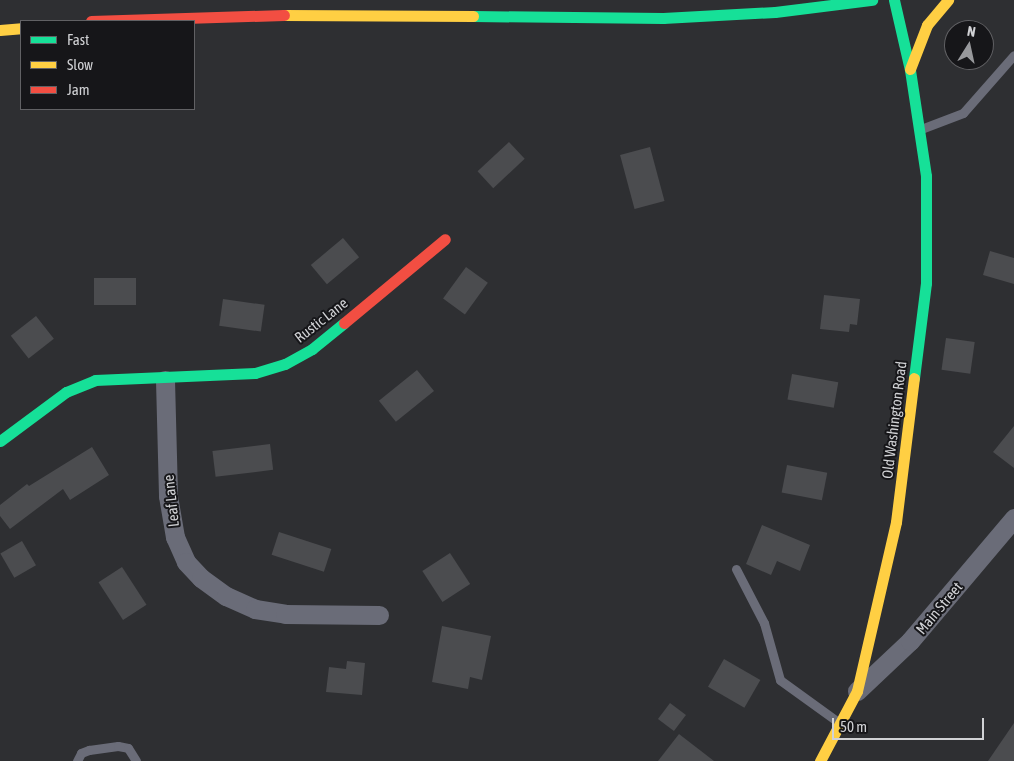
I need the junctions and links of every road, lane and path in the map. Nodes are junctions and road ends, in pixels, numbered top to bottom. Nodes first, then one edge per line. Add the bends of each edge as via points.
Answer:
1 (872, 0) edge
2 (894, 0) edge
3 (948, 0) edge
4 (118, 20) edge
5 (20, 28) edge
6 (0, 30) edge
7 (1014, 55) edge
8 (910, 70) junction
9 (920, 129) junction
10 (445, 239) dead end
11 (165, 380) junction
12 (0, 441) edge
13 (1014, 518) edge
14 (736, 569) dead end
15 (379, 616) dead end
16 (857, 691) junction
17 (840, 724) junction
18 (78, 761) edge
19 (136, 761) edge
20 (820, 761) edge

1 - 4 street via 702,17 288,14
2 - 8 street, Old Washington Road
3 - 8 street via 927,25
5 - 6 street
7 - 9 lane via 963,113
8 - 9 street, Old Washington Road
9 - 16 street, Old Washington Road via 928,237 923,313 896,522
10 - 11 street, Rustic Lane via 312,349 285,364 255,373
11 - 12 street, Rustic Lane via 96,380 66,392
11 - 15 street, Leaf Lane via 168,496 173,529 186,562 226,596 255,609 285,614
13 - 16 street, Main Street via 910,641
14 - 17 lane via 764,623 780,680
16 - 17 street, Old Washington Road
17 - 20 street, Old Washington Road
18 - 19 lane via 81,753 89,750 118,746 128,748

